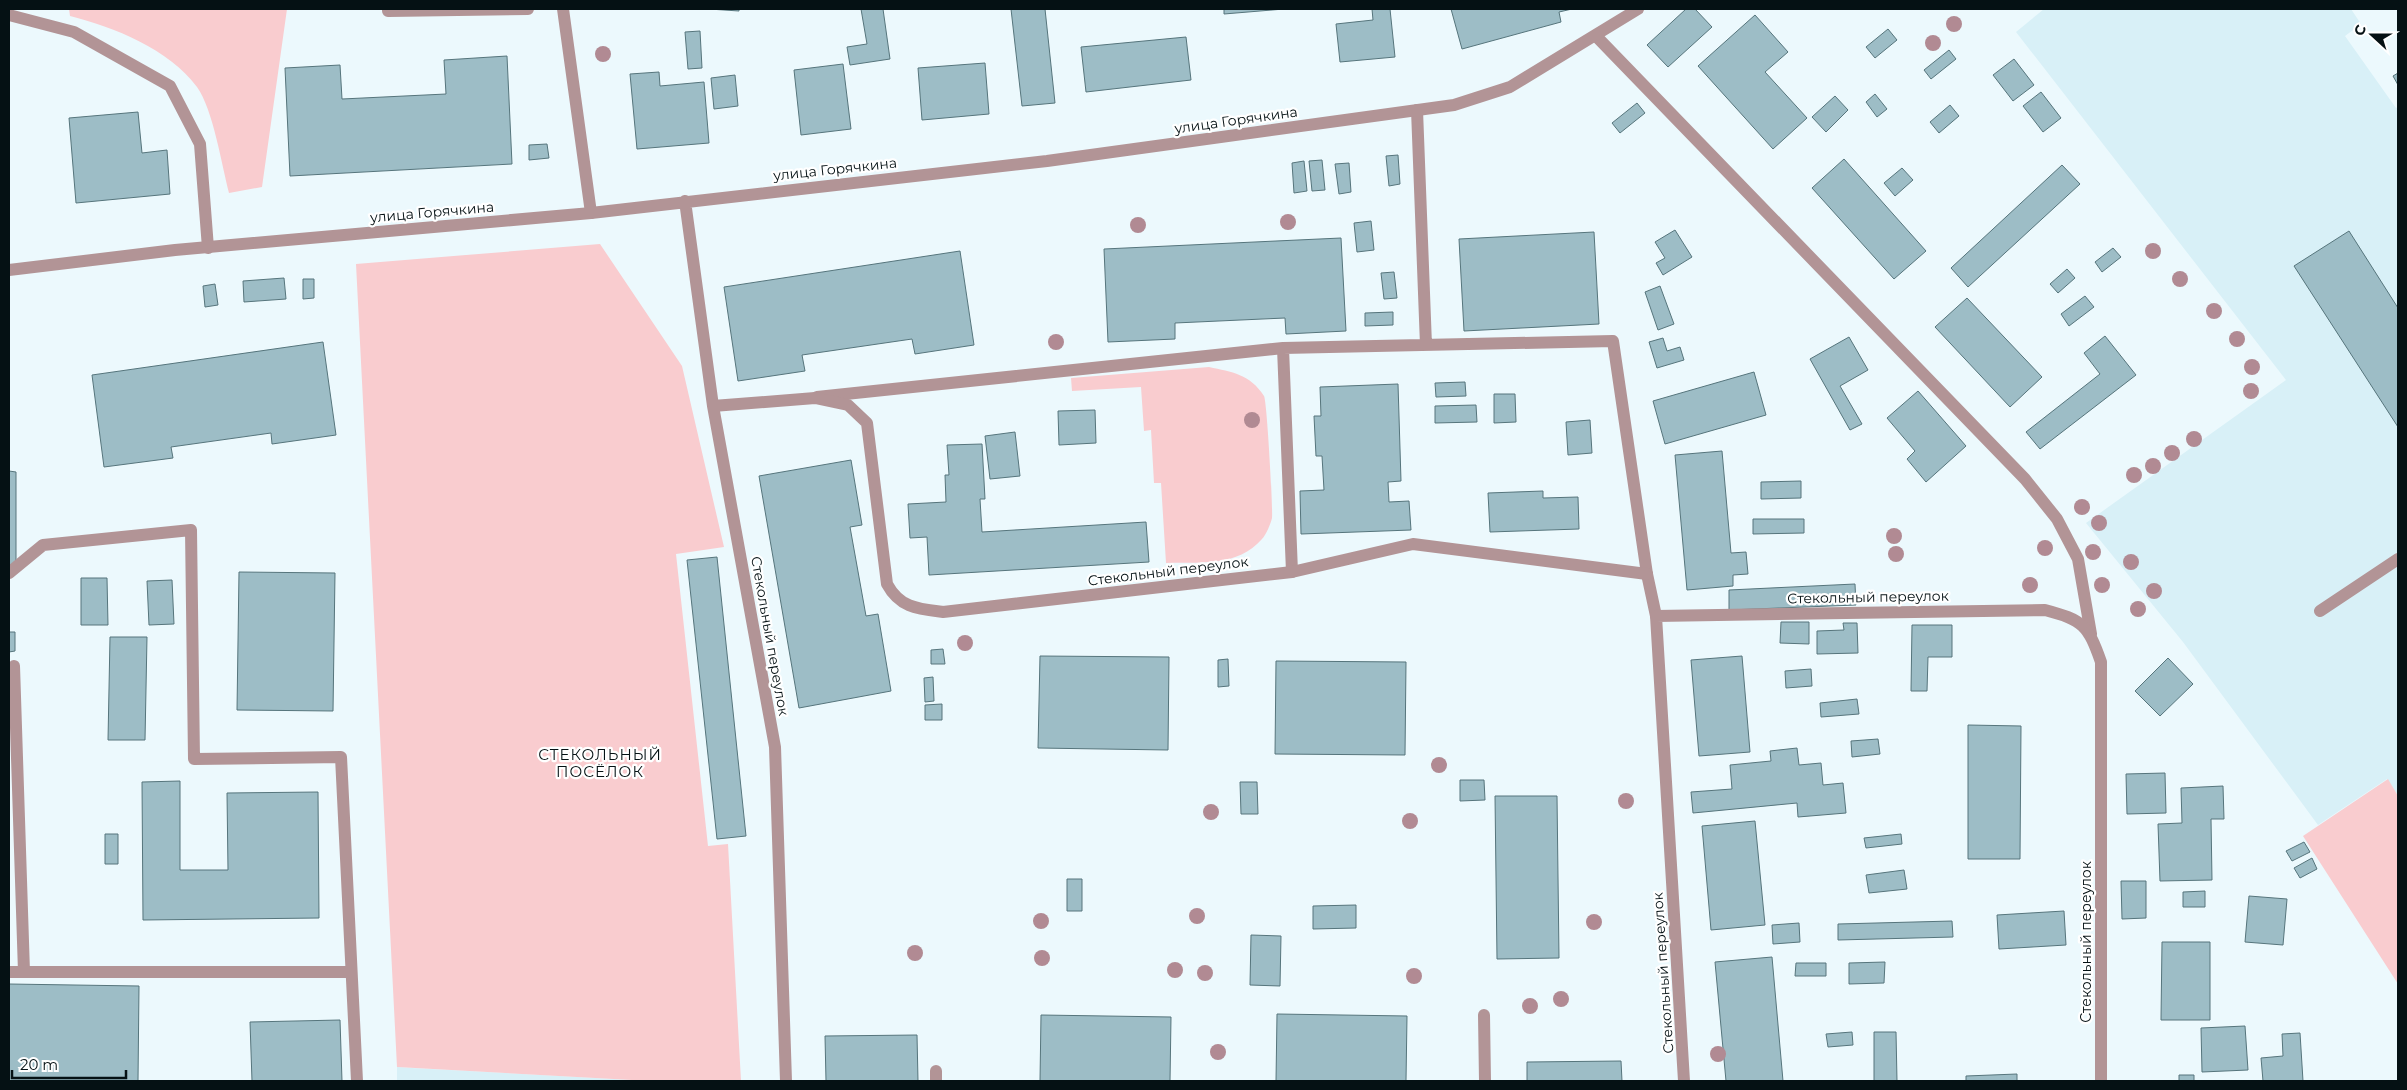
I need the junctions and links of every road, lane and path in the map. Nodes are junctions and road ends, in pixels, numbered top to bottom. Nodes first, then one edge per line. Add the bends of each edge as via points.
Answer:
1 (388, 9) edge
2 (528, 9) edge
3 (563, 9) edge
4 (1638, 9) edge
5 (13, 13) edge
6 (1596, 36) junction
7 (1417, 110) junction
8 (685, 201) junction
9 (591, 213) junction
10 (208, 248) junction
11 (9, 270) edge
12 (1426, 345) junction
13 (1283, 348) junction
14 (815, 398) junction
15 (713, 406) junction
16 (2398, 559) edge
17 (1292, 572) junction
18 (9, 573) edge
19 (1647, 574) junction
20 (2320, 612) dead end
21 (1656, 616) junction
22 (2091, 634) junction
23 (14, 666) dead end
24 (9, 972) edge
25 (24, 972) junction
26 (351, 972) junction
27 (1484, 1015) dead end
28 (357, 1081) edge
29 (786, 1081) edge
30 (1485, 1081) edge
31 (1684, 1081) edge
32 (2101, 1081) edge

1 - 2 street
3 - 9 street
4 - 6 street, улица Горячкина
5 - 10 street via 74,32 170,86 200,144
6 - 7 street, улица Горячкина via 1510,87 1454,105
6 - 22 street via 2025,479 2057,519 2078,559
7 - 8 street, улица Горячкина via 1047,161
7 - 12 street
8 - 9 street, улица Горячкина
8 - 15 street, Стекольный переулок
9 - 10 street, улица Горячкина
10 - 11 street, улица Горячкина
12 - 13 street
12 - 19 street via 1613,341
13 - 14 street
13 - 17 street
14 - 15 street
14 - 17 street, Стекольный переулок via 848,405 867,423 887,584 894,596 909,606 943,612
15 - 29 street, Стекольный переулок via 775,747
16 - 20 street
17 - 19 street, Стекольный переулок via 1413,544
18 - 26 street via 43,545 191,530 194,759 341,757
19 - 21 street
21 - 22 street, Стекольный переулок via 2045,610 2070,616
21 - 31 street, Стекольный переулок
22 - 32 street, Стекольный переулок via 2101,662
23 - 25 street
24 - 25 street
25 - 26 street
26 - 28 street
27 - 30 street

